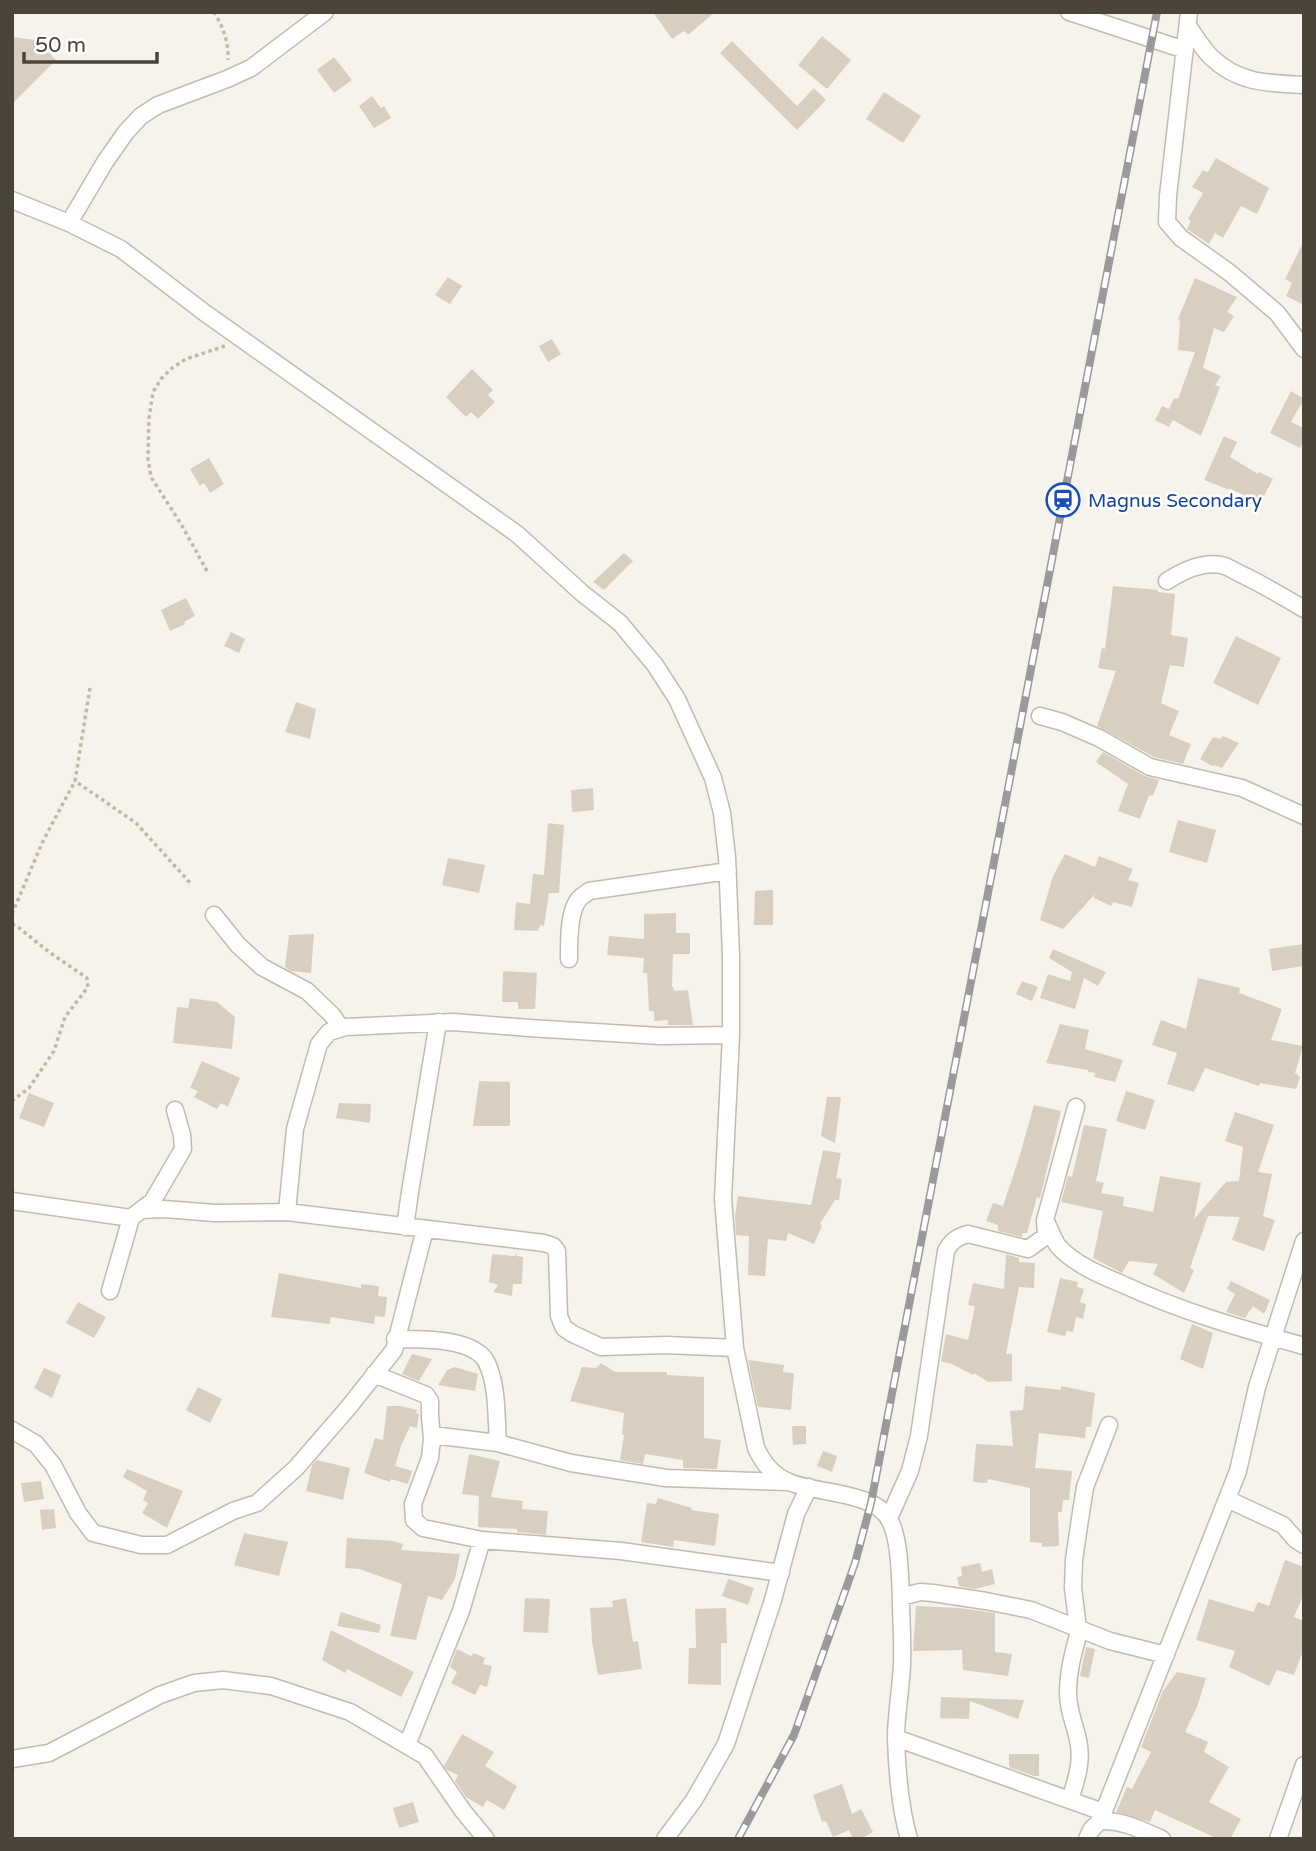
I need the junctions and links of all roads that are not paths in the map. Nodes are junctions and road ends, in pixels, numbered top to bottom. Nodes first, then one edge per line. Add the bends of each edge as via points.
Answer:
1 (324, 12) edge
2 (1069, 12) edge
3 (1189, 19) edge
4 (1185, 50) junction
5 (1304, 85) edge
6 (12, 200) edge
7 (69, 223) junction
8 (1304, 349) edge
9 (1167, 581) dead end
10 (1304, 609) edge
11 (1040, 716) dead end
12 (1304, 816) edge
13 (728, 871) junction
14 (215, 915) dead end
15 (569, 959) dead end
16 (438, 1022) junction
17 (341, 1028) junction
18 (731, 1035) junction
19 (1076, 1107) dead end
20 (175, 1110) dead end
21 (12, 1200) edge
22 (287, 1212) junction
23 (136, 1214) junction
24 (1045, 1220) junction
25 (405, 1227) junction
26 (425, 1229) junction
27 (1304, 1241) edge
28 (110, 1291) dead end
29 (1272, 1338) junction
30 (395, 1339) junction
31 (1304, 1346) edge
32 (735, 1348) junction
33 (374, 1374) junction
34 (1109, 1425) dead end
35 (12, 1430) edge
36 (432, 1435) junction
37 (498, 1444) junction
38 (788, 1482) junction
39 (809, 1487) junction
40 (1227, 1499) junction
41 (889, 1518) junction
42 (482, 1540) junction
43 (1304, 1545) edge
44 (781, 1573) junction
45 (901, 1597) junction
46 (1079, 1628) junction
47 (1166, 1655) junction
48 (896, 1738) junction
49 (407, 1745) junction
50 (12, 1759) edge
51 (1304, 1765) edge
52 (1070, 1800) junction
53 (1102, 1816) junction
54 (486, 1839) edge
55 (664, 1839) edge
56 (909, 1839) edge
57 (1087, 1839) edge
58 (1162, 1839) edge
59 (1278, 1839) edge

1 - 7 street via 251,68 141,116 105,162
2 - 4 street
3 - 4 street
3 - 5 street via 1210,57 1232,73 1258,83
4 - 8 street via 1167,222 1277,313
6 - 7 street
7 - 13 street via 121,249 517,534 620,623 655,665 698,742 722,813
9 - 10 street via 1196,566 1224,566
11 - 12 street via 1099,738 1150,767 1242,788
13 - 15 street via 589,891 579,898 574,910
13 - 18 street
14 - 17 street via 261,967 307,990
16 - 17 street
16 - 18 street via 660,1036
16 - 25 street
17 - 22 street via 329,1032 319,1044 295,1129
18 - 32 street via 723,1199
19 - 24 street
20 - 23 street via 183,1149 152,1202
21 - 23 street
22 - 23 street via 164,1209
22 - 25 street
23 - 28 street
24 - 29 street via 1057,1244 1094,1272 1147,1296
24 - 41 street via 1046,1236 1028,1249 968,1234 951,1242 946,1251 919,1436 910,1471
25 - 26 street
26 - 30 street
26 - 32 street via 553,1246 564,1328 601,1347
27 - 29 street
29 - 31 street
29 - 40 street
30 - 33 street via 394,1350
30 - 37 street via 458,1344 486,1360 494,1391
32 - 38 street via 756,1448 762,1461
33 - 35 street via 296,1468 257,1503 167,1545 141,1545 93,1533 53,1465 36,1444
33 - 36 street via 426,1395
34 - 46 street via 1085,1487 1080,1519 1073,1588
36 - 37 street
36 - 42 street via 430,1458 413,1504 414,1520 423,1528
37 - 38 street via 571,1463 666,1478
38 - 39 street
39 - 41 street via 871,1503
39 - 44 street via 796,1514
40 - 43 street via 1283,1525
40 - 47 street
41 - 45 street
42 - 44 street via 621,1551
42 - 49 street via 461,1611
44 - 55 street via 726,1744 694,1800
45 - 46 street via 920,1592 986,1601 1031,1610
45 - 48 street
46 - 47 street
46 - 52 street via 1069,1666 1068,1696 1080,1763
47 - 53 street
48 - 52 street
48 - 56 street
49 - 50 street via 350,1712 271,1686 223,1680 194,1683 160,1695 49,1753
49 - 54 street via 425,1756
51 - 59 street
52 - 53 street
53 - 57 street
53 - 58 street

